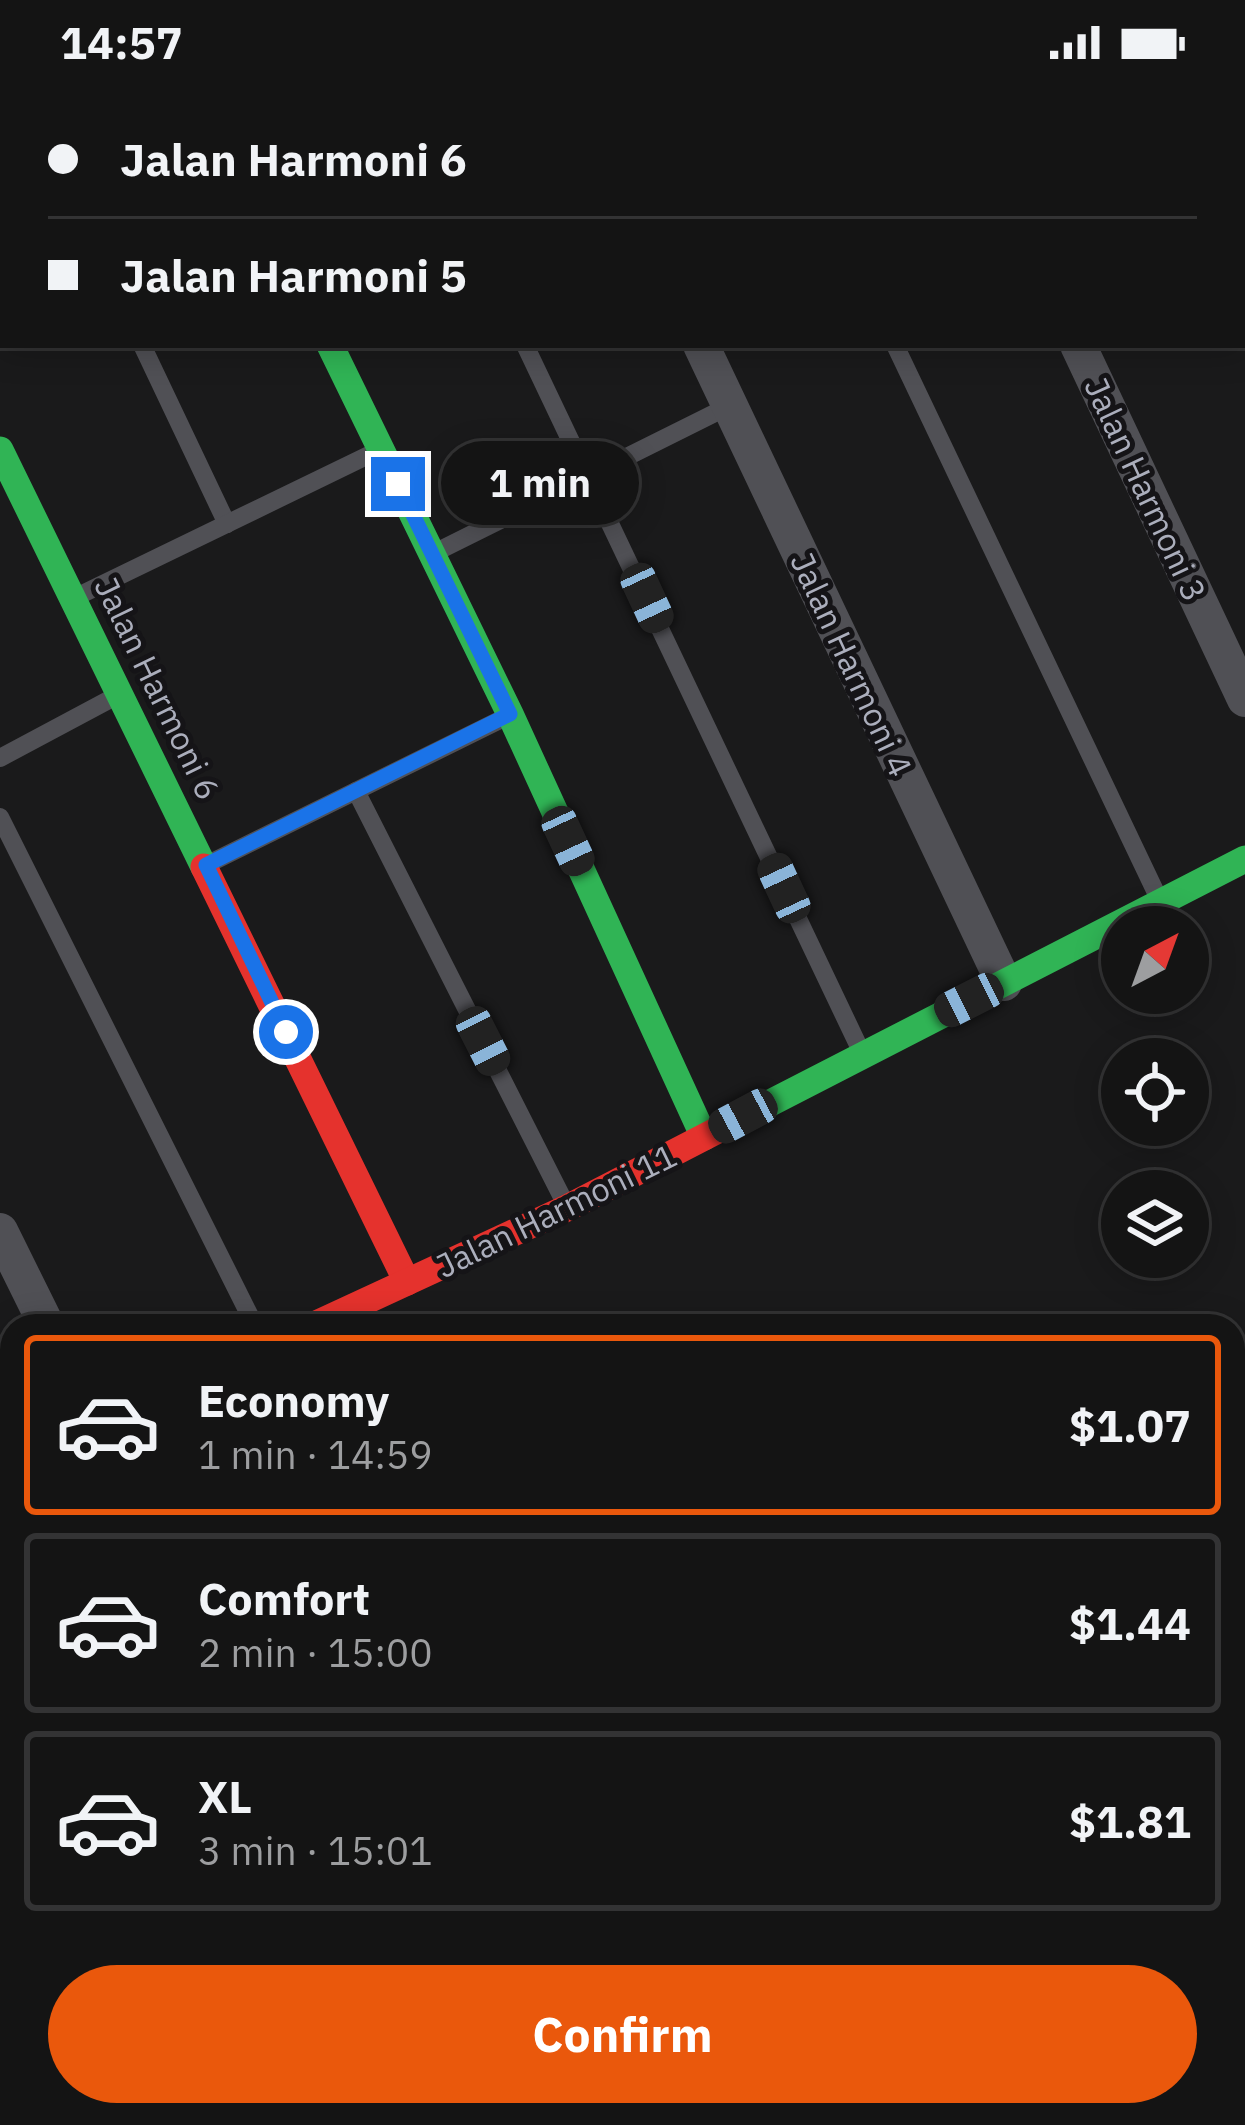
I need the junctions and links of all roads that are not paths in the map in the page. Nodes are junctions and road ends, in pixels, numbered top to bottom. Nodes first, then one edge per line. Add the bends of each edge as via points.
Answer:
1 (143, 348) edge
2 (332, 348) edge
3 (526, 348) edge
4 (702, 348) edge
5 (896, 348) edge
6 (1079, 348) edge
7 (730, 406) junction
8 (382, 449) junction
9 (0, 450) edge
10 (589, 474) junction
11 (227, 524) junction
12 (432, 554) junction
13 (74, 598) junction
14 (119, 694) junction
15 (1245, 699) edge
16 (510, 714) junction
17 (0, 758) edge
18 (356, 791) junction
19 (0, 817) edge
20 (1245, 859) edge
21 (206, 865) junction
22 (1161, 903) junction
23 (1004, 982) junction
24 (862, 1054) junction
25 (704, 1137) junction
26 (567, 1208) junction
27 (0, 1231) edge
28 (407, 1282) junction
29 (41, 1314) edge
30 (249, 1314) edge
31 (338, 1314) edge

1 - 11 lane
2 - 8 street
3 - 10 lane
4 - 7 street, Jalan Harmoni 4
5 - 22 lane
6 - 15 street, Jalan Harmoni 3
7 - 10 lane
7 - 23 street, Jalan Harmoni 4
8 - 11 lane
8 - 12 street
9 - 13 street, Jalan Harmoni 6
10 - 12 lane
10 - 24 lane
11 - 13 lane
12 - 16 street
13 - 14 street, Jalan Harmoni 6
14 - 17 lane
14 - 21 street, Jalan Harmoni 6
16 - 18 lane
16 - 25 street
18 - 21 lane
18 - 26 lane
19 - 30 lane
20 - 22 street, Jalan Harmoni 11
21 - 28 street, Jalan Harmoni 6
22 - 23 street, Jalan Harmoni 11
23 - 24 street, Jalan Harmoni 11
24 - 25 street, Jalan Harmoni 11
25 - 26 street, Jalan Harmoni 11
26 - 28 street, Jalan Harmoni 11
27 - 29 street
28 - 31 street, Jalan Harmoni 11

